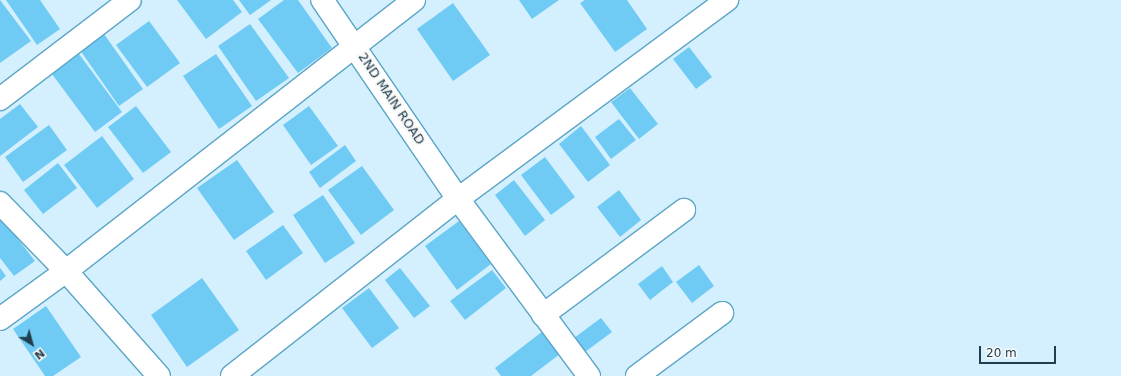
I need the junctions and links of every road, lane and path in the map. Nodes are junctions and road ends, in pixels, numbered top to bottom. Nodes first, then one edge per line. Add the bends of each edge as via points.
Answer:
1 (130, 0) edge
2 (322, 0) edge
3 (414, 0) edge
4 (727, 0) edge
5 (355, 44) junction
6 (0, 99) edge
7 (458, 199) junction
8 (0, 203) edge
9 (684, 210) dead end
10 (66, 271) junction
11 (722, 314) dead end
12 (543, 315) junction
13 (0, 319) edge
14 (159, 376) edge
15 (232, 376) edge
16 (589, 376) edge
17 (636, 376) edge

1 - 6 street
2 - 5 street, 2ND MAIN ROAD
3 - 5 street
4 - 7 street
5 - 7 street, 2ND MAIN ROAD
5 - 10 street
7 - 12 street, 2ND MAIN ROAD
7 - 15 street
8 - 10 street
9 - 12 street
10 - 13 street
10 - 14 street
11 - 17 street
12 - 16 street, 2ND MAIN ROAD

